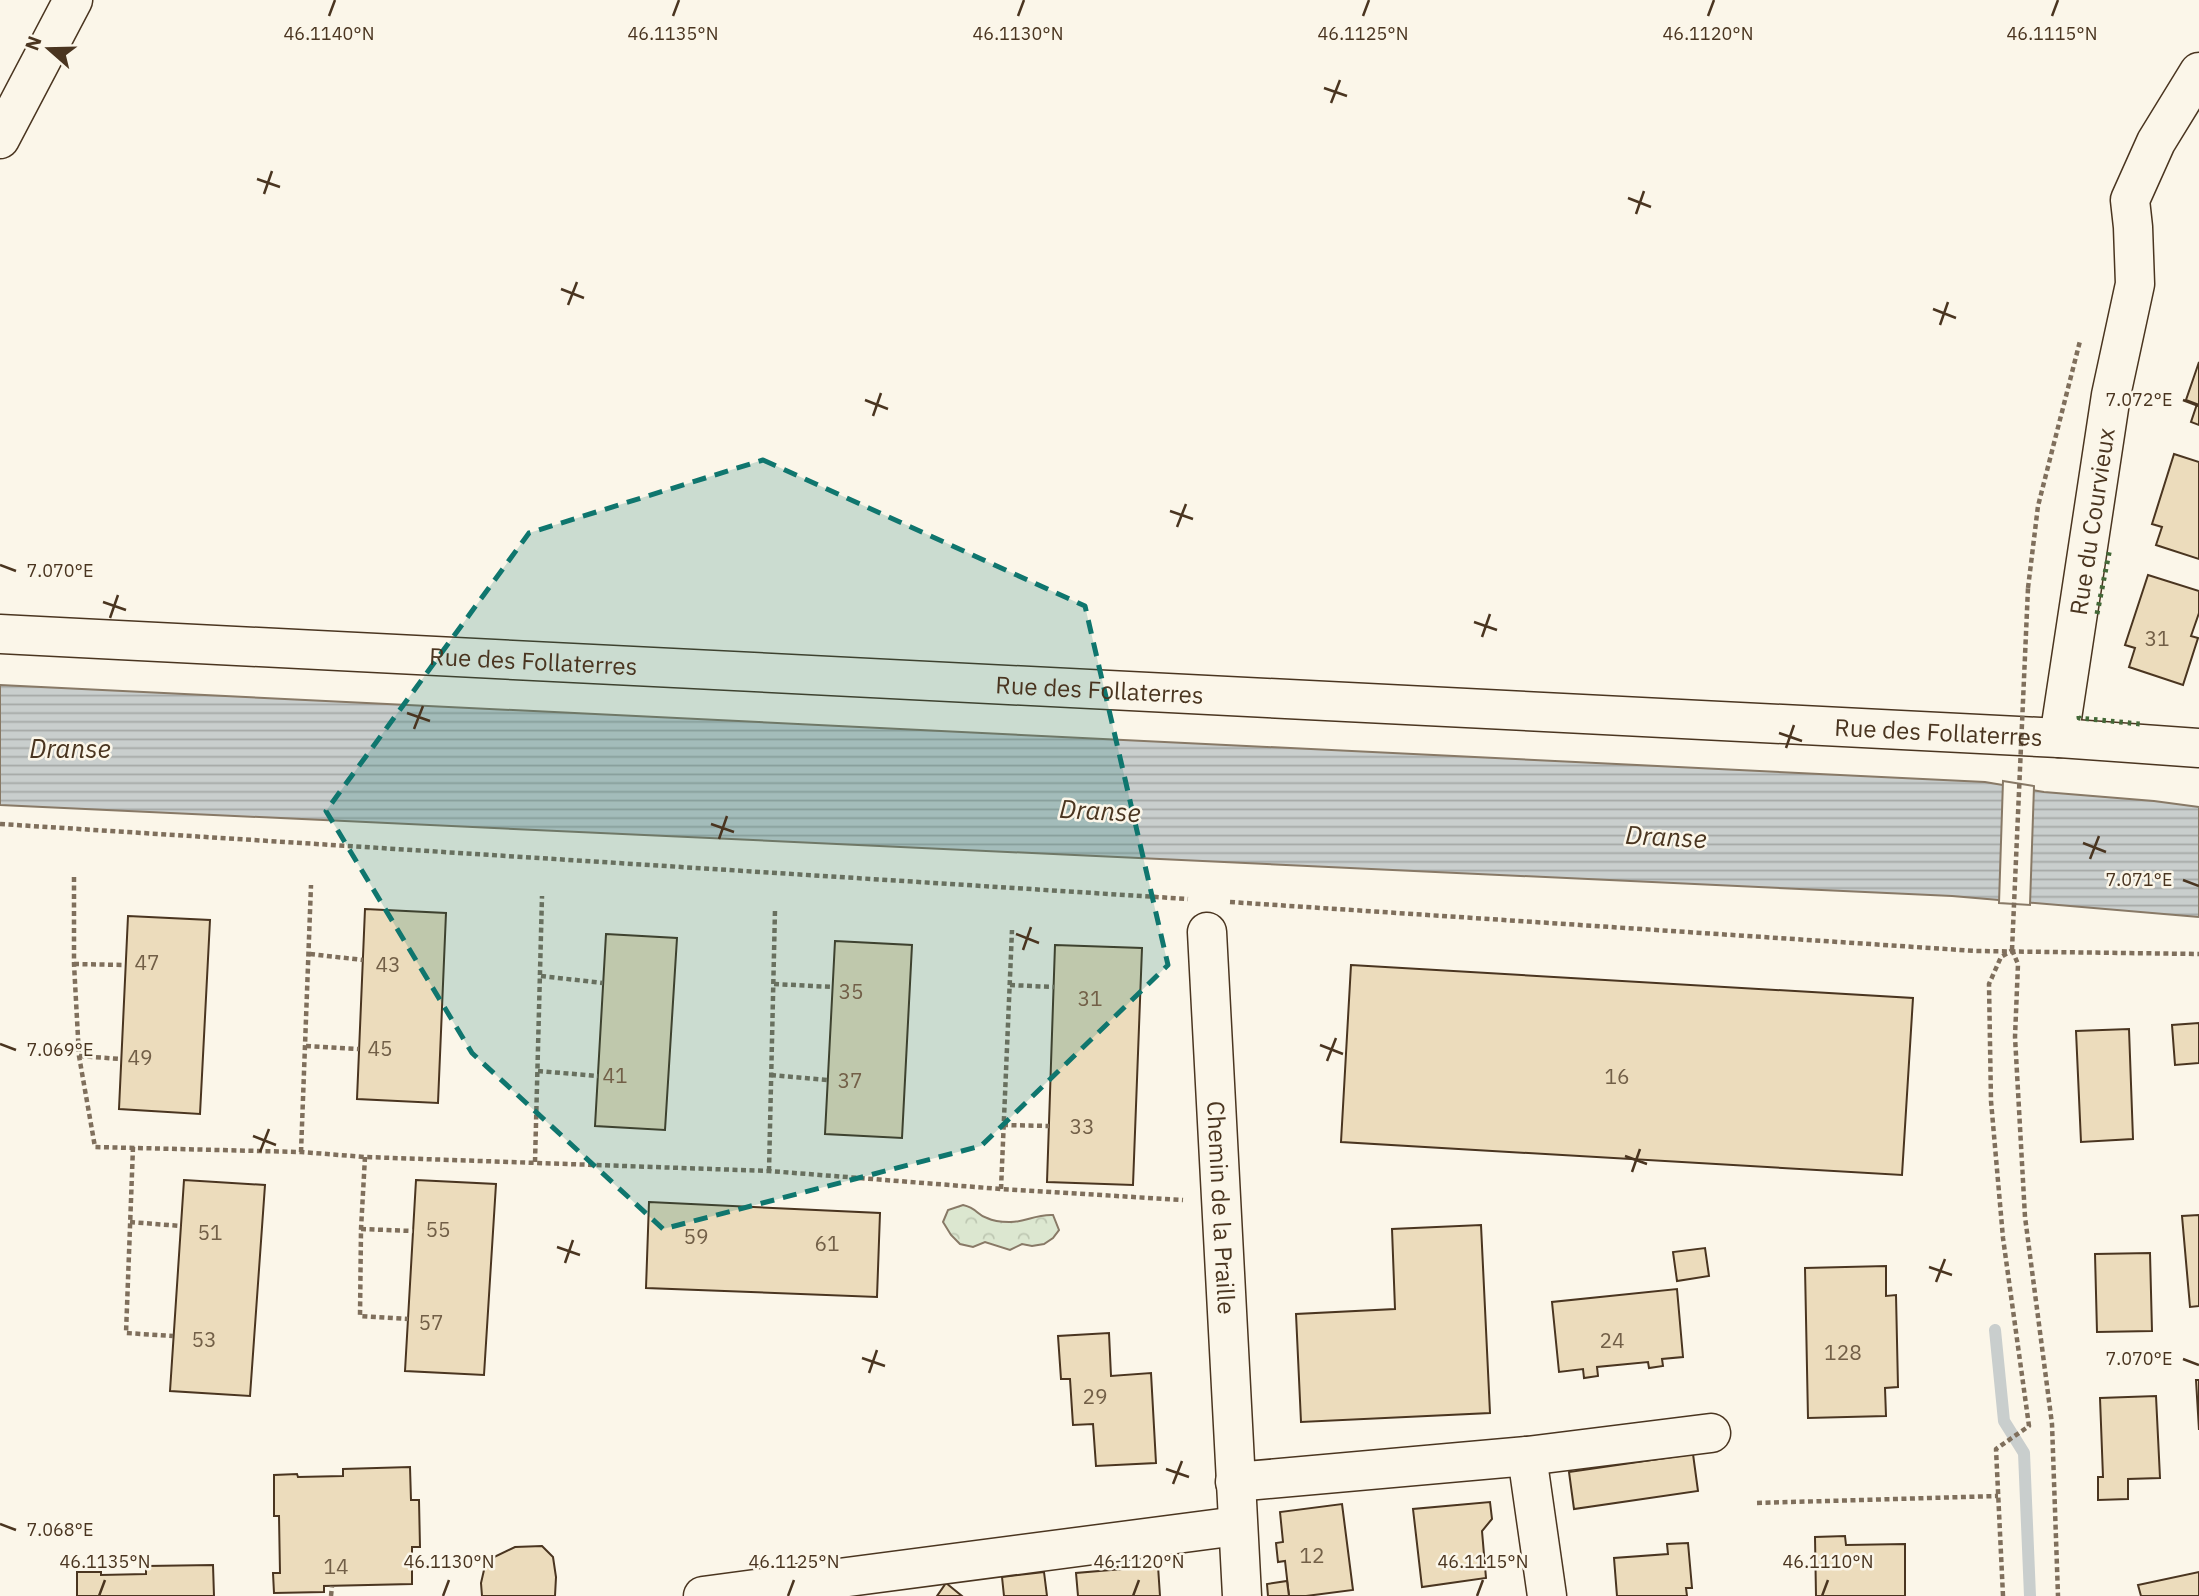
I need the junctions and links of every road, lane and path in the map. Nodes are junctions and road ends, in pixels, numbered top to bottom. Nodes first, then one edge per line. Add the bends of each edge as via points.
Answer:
1 (73, 0) edge
2 (2199, 72) edge
3 (4, 127) edge
4 (2028, 588) dead end
5 (0, 634) edge
6 (2059, 738) junction
7 (2199, 748) edge
8 (0, 824) edge
9 (74, 877) dead end
10 (311, 885) dead end
11 (542, 896) dead end
12 (775, 911) dead end
13 (1206, 916) junction
14 (1012, 930) dead end
15 (2012, 950) junction
16 (310, 954) junction
17 (2199, 954) edge
18 (363, 960) dead end
19 (74, 964) junction
20 (125, 965) dead end
21 (541, 976) junction
22 (603, 983) dead end
23 (774, 984) junction
24 (1010, 985) junction
25 (833, 987) dead end
26 (1054, 987) dead end
27 (306, 1046) junction
28 (359, 1049) dead end
29 (79, 1056) junction
30 (121, 1059) dead end
31 (538, 1071) junction
32 (771, 1075) junction
33 (598, 1076) dead end
34 (828, 1080) dead end
35 (1003, 1125) junction
36 (1049, 1126) dead end
37 (133, 1147) junction
38 (301, 1152) junction
39 (365, 1157) junction
40 (535, 1162) junction
41 (769, 1171) junction
42 (1001, 1189) junction
43 (1222, 1202) junction
44 (130, 1222) junction
45 (181, 1226) dead end
46 (360, 1229) junction
47 (413, 1231) dead end
48 (408, 1319) dead end
49 (173, 1336) dead end
50 (1711, 1433) dead end
51 (1527, 1456) junction
52 (1235, 1482) junction
53 (1998, 1496) junction
54 (1758, 1503) dead end
55 (1237, 1525) junction
56 (332, 1586) dead end
57 (331, 1596) edge
58 (703, 1596) edge
59 (1242, 1596) edge
60 (1547, 1596) edge
61 (2003, 1596) edge
62 (2058, 1596) edge

1 - 3 street
2 - 6 street, Rue du Courvieux via 2156,142 2130,200 2135,284 2111,395
4 - 15 path, bridge
5 - 6 street, Rue des Follaterres
6 - 7 street, Rue des Follaterres
8 - 13 path
9 - 19 path
10 - 16 path
11 - 21 path
12 - 23 path
13 - 15 path
13 - 43 street, Chemin de la Praille
14 - 24 path
15 - 17 path
15 - 53 path via 2001,957 1989,984 1991,1101 2003,1238 2029,1426 1996,1449
15 - 62 path via 2018,964 2015,1037 2025,1217 2052,1424
16 - 18 path
16 - 27 path
19 - 20 path
19 - 29 path
21 - 22 path
21 - 31 path
23 - 25 path
23 - 32 path
24 - 26 path
24 - 35 path
27 - 28 path
27 - 38 path
29 - 30 path
29 - 37 path via 95,1147
31 - 33 path
31 - 40 path
32 - 34 path
32 - 41 path
35 - 36 path
35 - 42 path
37 - 38 path
37 - 44 path
38 - 39 path
39 - 40 path
39 - 46 path
40 - 41 path
41 - 42 path
42 - 43 path
43 - 52 street, Chemin de la Praille
44 - 45 path
44 - 49 path via 126,1333
46 - 47 path
46 - 48 path via 360,1316
50 - 51 street
51 - 52 street
51 - 60 street
52 - 55 street, Chemin de la Praille
53 - 54 path
53 - 61 path
55 - 58 street
55 - 59 street, Chemin de la Praille
56 - 57 path

